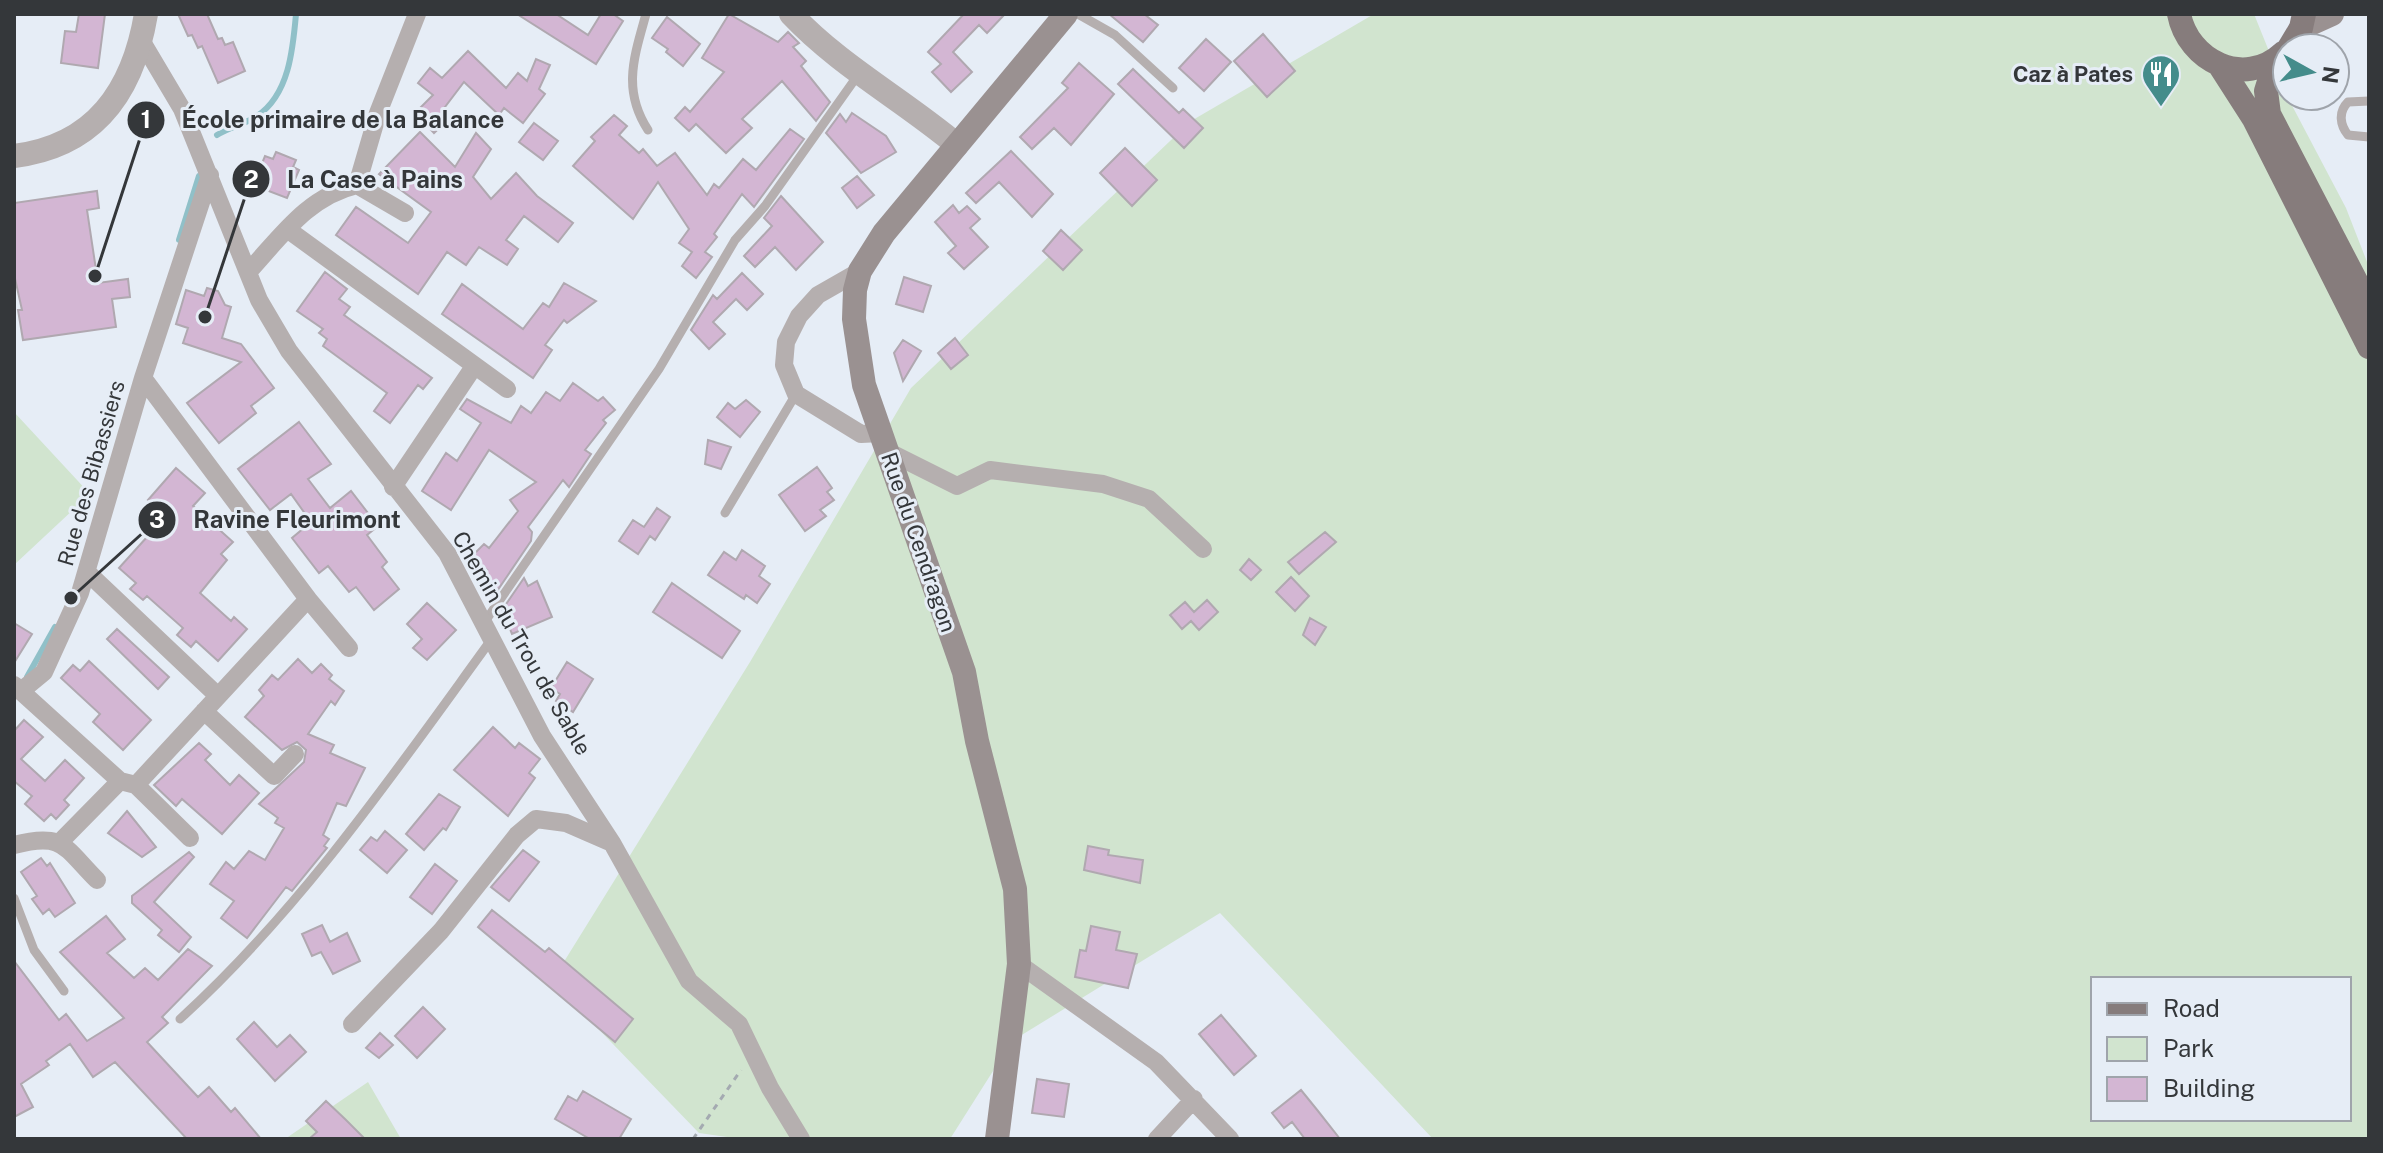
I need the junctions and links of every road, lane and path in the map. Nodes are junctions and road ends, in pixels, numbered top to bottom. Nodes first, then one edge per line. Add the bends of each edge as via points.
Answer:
1 (146, 14) edge
2 (417, 14) edge
3 (646, 14) edge
4 (1066, 14) edge
5 (1078, 14) edge
6 (2179, 14) edge
7 (2332, 14) edge
8 (798, 17) edge
9 (2304, 32) edge
10 (141, 40) junction
11 (2271, 57) edge
12 (2220, 66) junction
13 (858, 75) junction
14 (2271, 81) edge
15 (1173, 88) dead end
16 (2369, 101) edge
17 (648, 130) dead end
18 (2369, 137) edge
19 (957, 145) junction
20 (14, 156) edge
21 (210, 175) junction
22 (357, 185) junction
23 (405, 213) dead end
24 (287, 229) junction
25 (250, 270) junction
26 (860, 271) junction
27 (2369, 306) edge
28 (2369, 347) edge
29 (473, 368) junction
30 (143, 378) junction
31 (507, 389) dead end
32 (796, 394) junction
33 (884, 442) junction
34 (393, 487) junction
35 (725, 513) dead end
36 (1203, 549) dead end
37 (88, 573) junction
38 (308, 599) junction
39 (487, 632) junction
40 (349, 648) dead end
41 (18, 688) edge
42 (218, 696) junction
43 (204, 711) junction
44 (295, 754) dead end
45 (128, 783) junction
46 (190, 838) dead end
47 (61, 841) junction
48 (612, 843) junction
49 (14, 845) edge
50 (97, 880) dead end
51 (14, 898) edge
52 (1019, 964) junction
53 (64, 991) dead end
54 (180, 1019) dead end
55 (352, 1024) dead end
56 (755, 1051) junction
57 (1194, 1099) junction
58 (693, 1139) edge
59 (801, 1139) edge
60 (997, 1139) edge
61 (1157, 1139) edge
62 (1230, 1139) edge

1 - 10 street
2 - 22 street via 378,113
3 - 17 lane via 631,68 635,110
4 - 19 main road, Rue du Cendragon
5 - 15 lane via 1115,35
6 - 12 main road via 2190,44
7 - 9 main road
8 - 13 street
10 - 20 street via 125,81 93,125 51,149
10 - 21 street, Chemin du Trou de Sable via 182,109
11 - 12 main road via 2259,67
12 - 28 main road via 2254,119
13 - 19 street
13 - 39 lane via 735,240 659,369
14 - 27 main road via 2266,91 2269,114
16 - 18 lane via 2348,102 2341,115 2348,135
19 - 26 main road, Rue du Cendragon via 884,233
21 - 25 street, Chemin du Trou de Sable
21 - 30 street, Rue des Bibassiers
22 - 23 street
22 - 24 street via 332,191
24 - 25 street
24 - 29 street
25 - 34 street, Chemin du Trou de Sable via 259,300 289,351
26 - 32 street via 818,295 799,316 786,342 784,365
26 - 33 main road, Rue du Cendragon via 854,319 864,385
29 - 31 street
29 - 34 street
30 - 37 street, Rue des Bibassiers
30 - 38 street
32 - 33 street
32 - 35 lane
33 - 36 street via 957,486 990,470 1103,484 1149,499
33 - 52 main road, Rue du Cendragon via 964,672 1015,889
34 - 39 street, Chemin du Trou de Sable via 447,553
37 - 41 street, Rue des Bibassiers via 44,672
37 - 42 street
38 - 40 street
38 - 42 street
39 - 48 street, Chemin du Trou de Sable via 542,736
39 - 54 lane via 395,771 295,898
41 - 45 street, Rue des Bibassiers
42 - 43 street
43 - 44 street via 274,776
43 - 45 street
45 - 46 street, Rue des Bibassiers
45 - 47 street
47 - 49 street
47 - 50 street
48 - 55 street via 566,823 536,819 517,835 441,931
48 - 56 street, Chemin du Trou de Sable via 689,981 739,1024
51 - 53 lane via 34,950
52 - 57 street via 1156,1062
52 - 60 main road, Rue du Cendragon
56 - 58 path
56 - 59 street, Chemin du Trou de Sable
57 - 61 street
57 - 62 street

